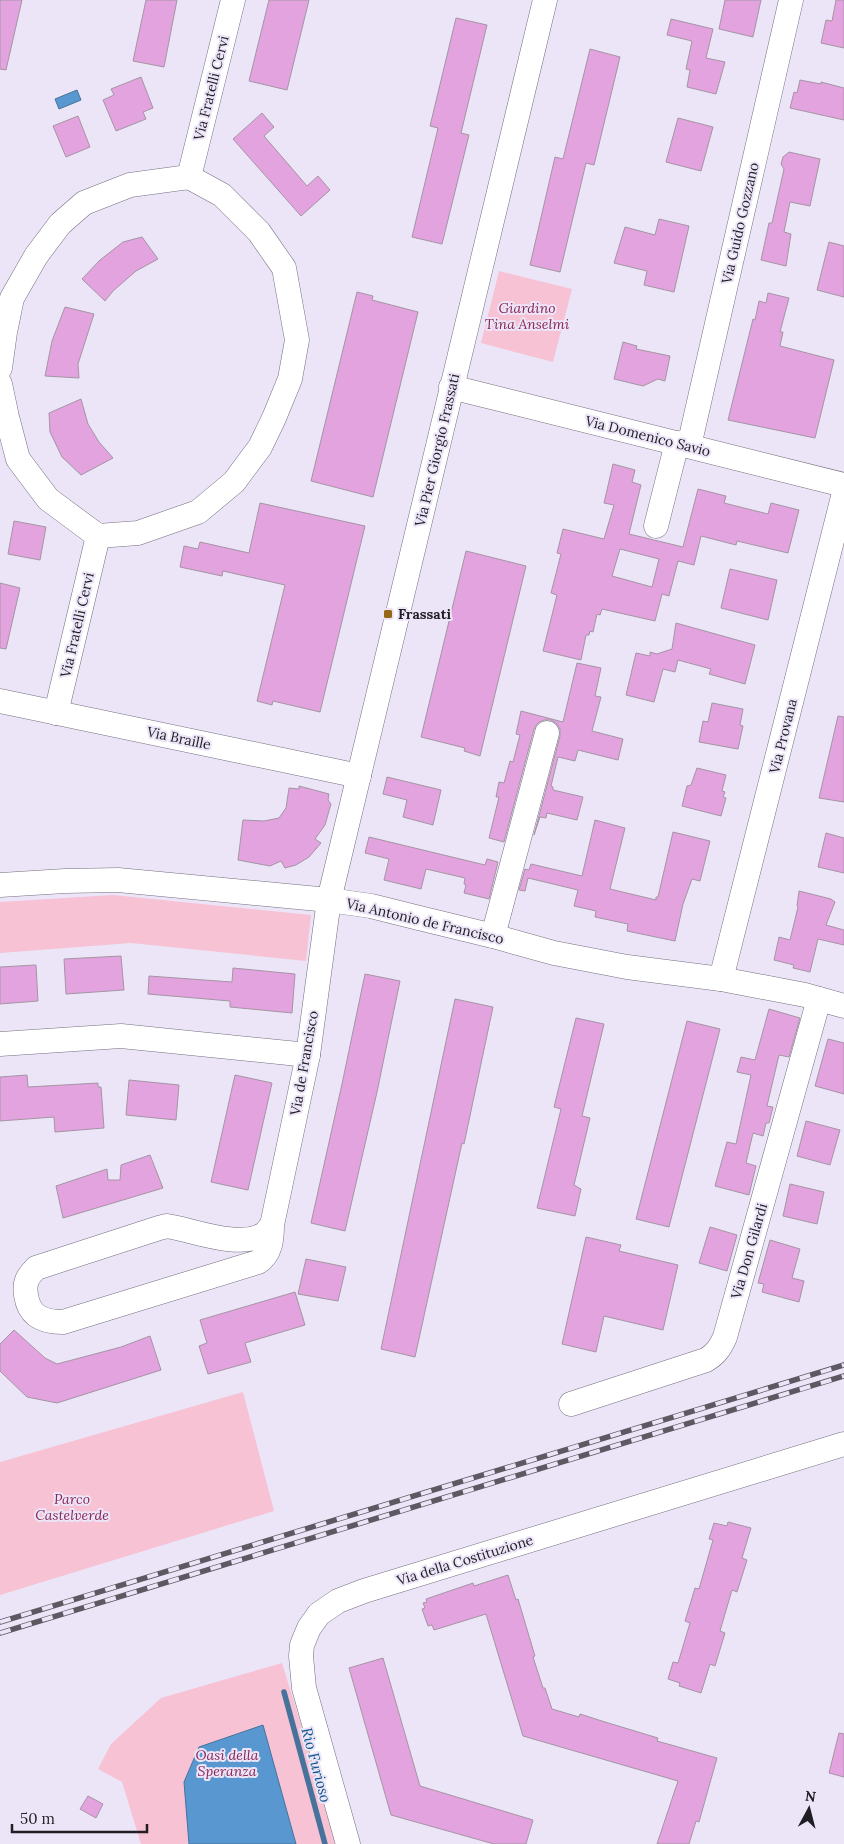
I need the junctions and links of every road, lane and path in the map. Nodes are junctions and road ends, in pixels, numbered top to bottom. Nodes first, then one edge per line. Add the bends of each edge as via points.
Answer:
1 (233, 0) edge
2 (546, 0) edge
3 (791, 0) edge
4 (189, 176) junction
5 (0, 368) edge
6 (0, 384) edge
7 (452, 388) junction
8 (683, 445) junction
9 (844, 485) edge
10 (844, 493) edge
11 (656, 526) dead end
12 (98, 536) junction
13 (0, 701) edge
14 (56, 713) junction
15 (547, 732) dead end
16 (358, 776) junction
17 (0, 885) edge
18 (329, 900) junction
19 (493, 936) junction
20 (721, 979) junction
21 (819, 999) junction
22 (844, 1006) edge
23 (0, 1044) edge
24 (308, 1055) junction
25 (272, 1225) junction
26 (571, 1404) dead end
27 (844, 1444) edge
28 (348, 1844) edge

1 - 4 street, Via Fratelli Cervi
2 - 7 street, Via Pier Giorgio Frassati
3 - 8 street, Via Guido Gozzano
4 - 5 street via 130,185 84,203 60,224 36,256 12,298
4 - 12 street via 222,195 259,232 284,268 297,340 290,380 260,447 234,482 198,512 138,533
6 - 12 street via 18,459 48,498
7 - 8 street, Via Domenico Savio
7 - 16 street, Via Pier Giorgio Frassati
8 - 9 street, Via Domenico Savio
8 - 11 street, Via Guido Gozzano
10 - 20 street, Via Provana
12 - 14 street, Via Fratelli Cervi
13 - 14 street, Via Braille
14 - 16 street, Via Braille
15 - 19 street
16 - 18 street, Via Pier Giorgio Frassati
17 - 18 street, Via Antonio de Francisco via 118,880
18 - 19 street, Via Antonio de Francisco via 372,906
18 - 24 street, Via de Francisco
19 - 20 street, Via Antonio de Francisco via 627,968
20 - 21 street, Via Antonio de Francisco
21 - 22 street, Via Antonio de Francisco
21 - 26 street, Via Don Gilardi via 720,1348 706,1360
23 - 24 street via 121,1036
24 - 25 street, Via de Francisco
25 - 25 street, Via de Francisco via 265,1234 238,1240 168,1226 36,1268 24,1285 28,1308 39,1318 63,1322 258,1262 264,1258 272,1240
27 - 28 street, Via della Costituzione via 364,1591 338,1601 319,1614 302,1645 304,1688

